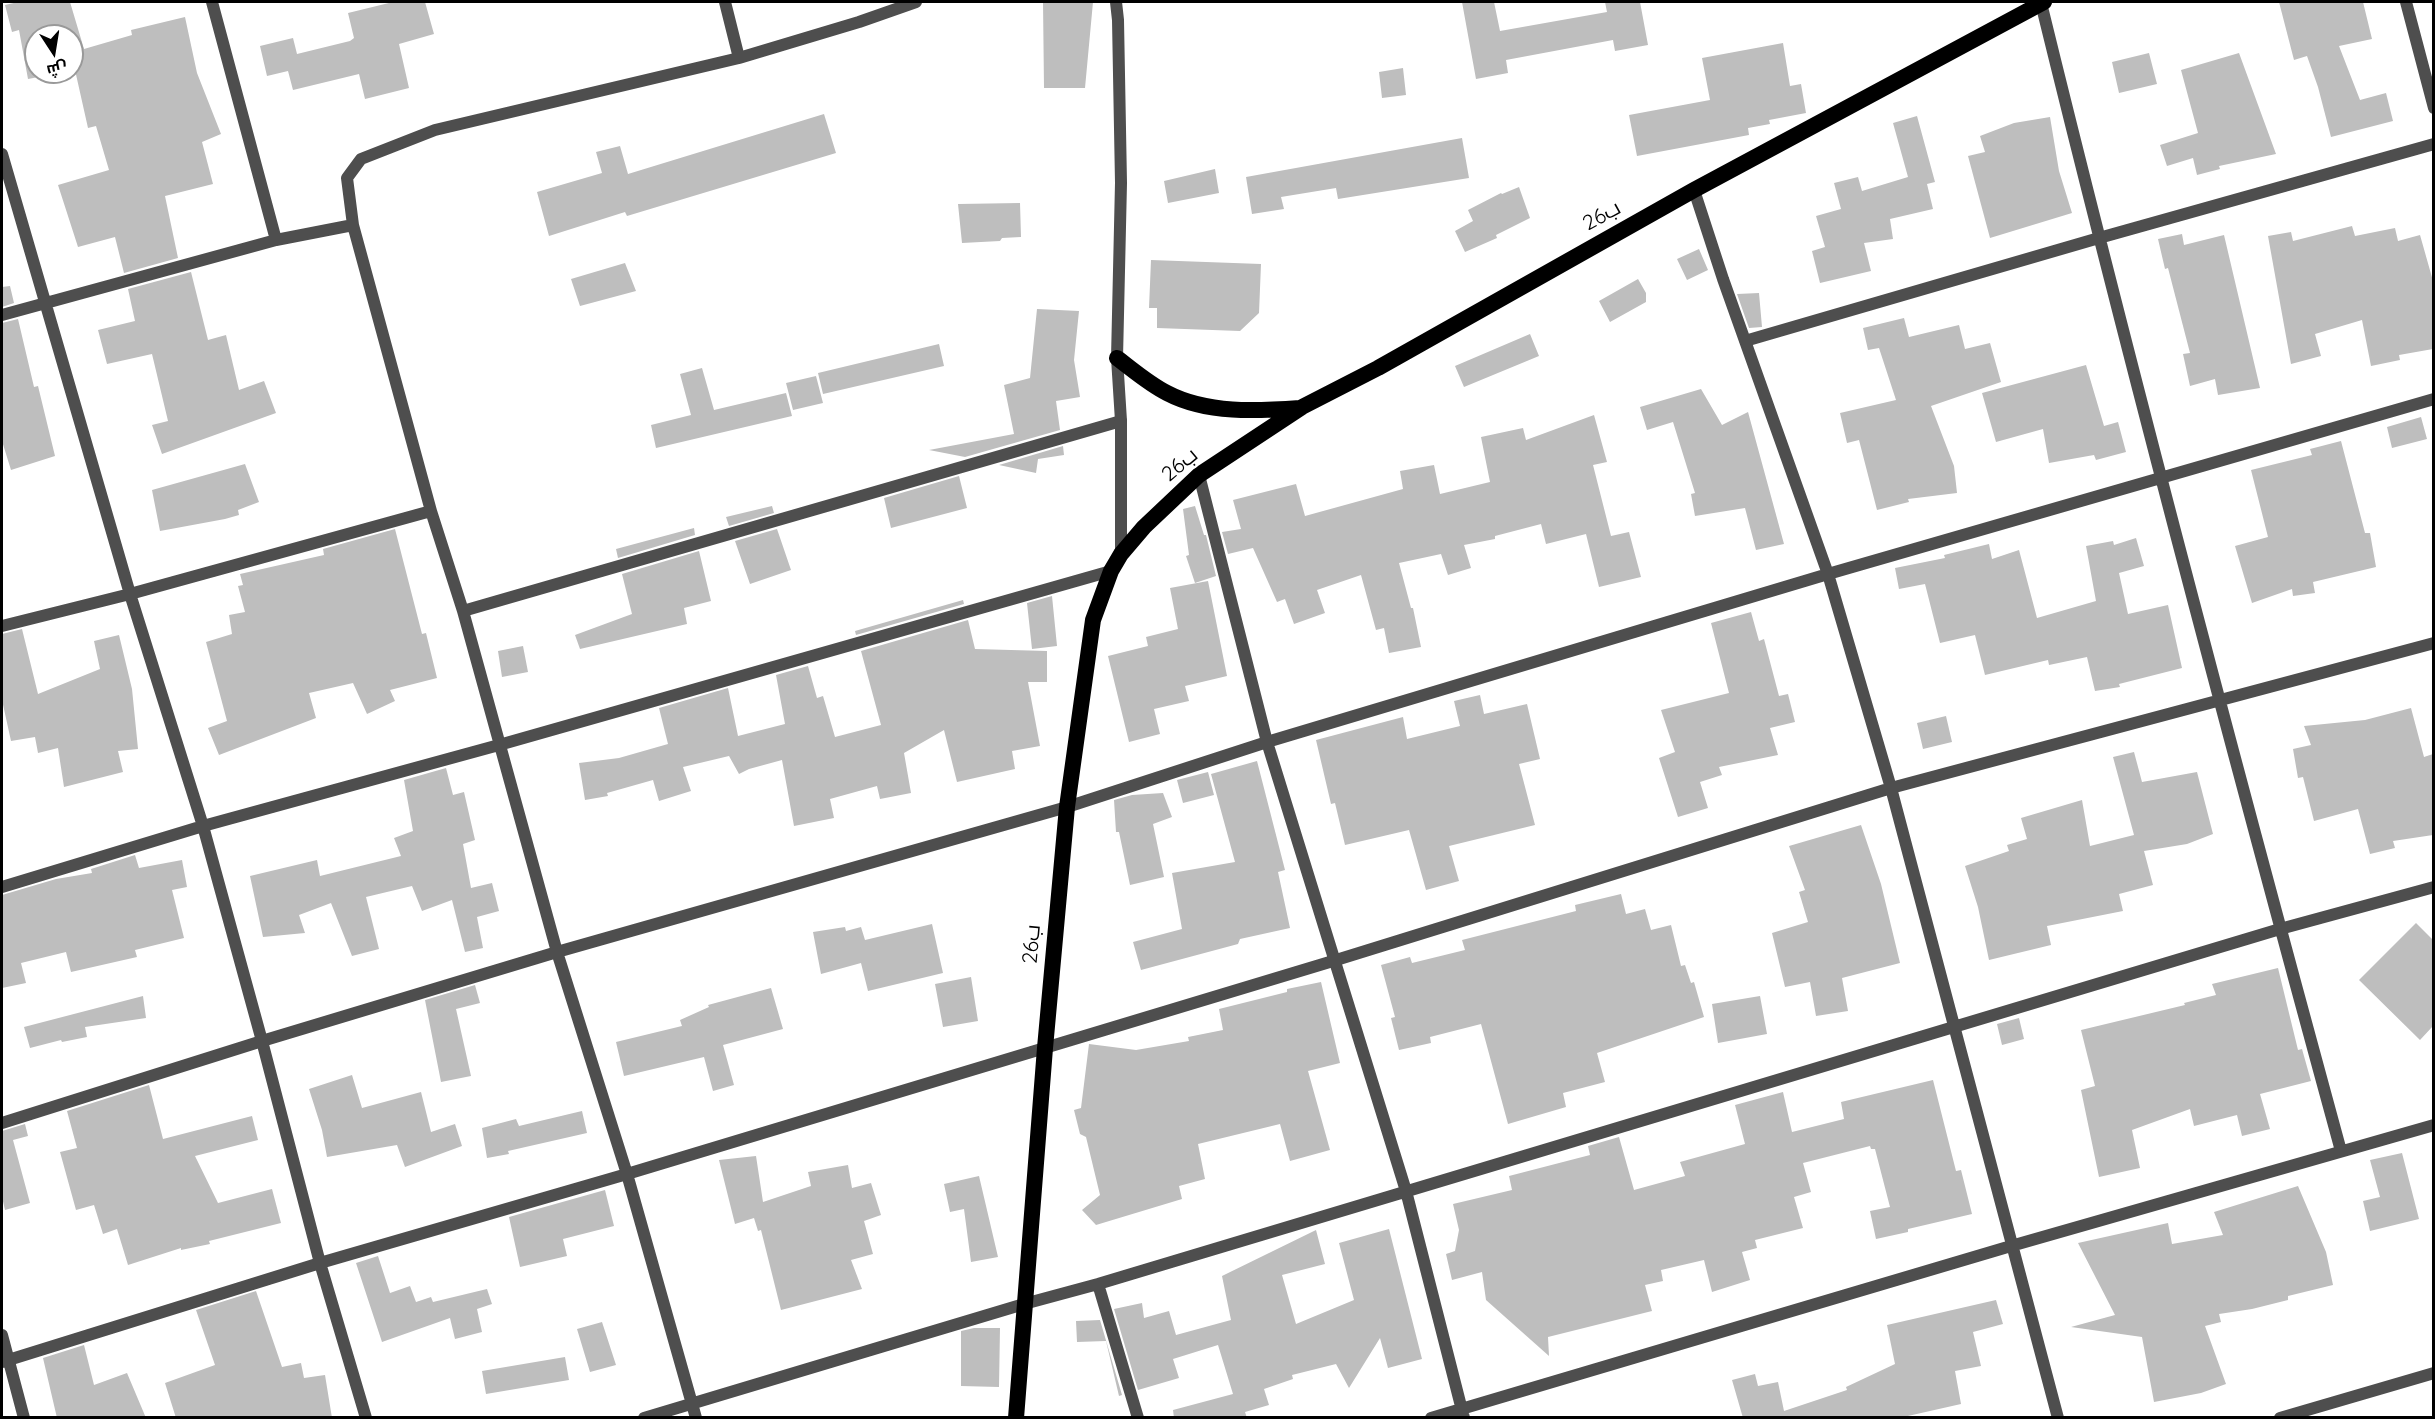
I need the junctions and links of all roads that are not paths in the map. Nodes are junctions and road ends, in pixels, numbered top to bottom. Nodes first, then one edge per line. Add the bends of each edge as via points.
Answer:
1 (212, 2) edge
2 (725, 2) edge
3 (916, 2) edge
4 (1116, 2) edge
5 (2042, 2) edge
6 (2406, 2) edge
7 (739, 58) junction
8 (2433, 108) edge
9 (2433, 144) edge
10 (2, 154) edge
11 (1694, 190) junction
12 (353, 225) junction
13 (2098, 238) junction
14 (276, 240) junction
15 (44, 305) junction
16 (2, 315) edge
17 (1745, 341) junction
18 (1117, 358) junction
19 (2433, 399) edge
20 (1302, 407) junction
21 (1121, 422) junction
22 (1199, 475) junction
23 (2162, 476) junction
24 (432, 511) junction
25 (1121, 554) junction
26 (1111, 571) junction
27 (1828, 574) junction
28 (130, 594) junction
29 (463, 611) junction
30 (2, 626) edge
31 (2433, 643) edge
32 (2221, 701) junction
33 (1267, 742) junction
34 (499, 746) junction
35 (1891, 788) junction
36 (1067, 807) junction
37 (203, 826) junction
38 (2, 887) edge
39 (2433, 887) edge
40 (2280, 929) junction
41 (557, 952) junction
42 (1334, 961) junction
43 (1953, 1027) junction
44 (262, 1041) junction
45 (1045, 1048) junction
46 (2, 1123) edge
47 (2433, 1125) edge
48 (2341, 1151) junction
49 (627, 1174) junction
50 (1406, 1191) junction
51 (2012, 1246) junction
52 (320, 1263) junction
53 (1098, 1284) junction
54 (1024, 1304) junction
55 (2, 1335) edge
56 (5, 1361) edge
57 (2433, 1373) edge
58 (693, 1403) junction
59 (1463, 1413) edge
60 (24, 1418) edge
61 (366, 1418) edge
62 (644, 1418) edge
63 (696, 1418) edge
64 (1016, 1418) edge
65 (1138, 1418) edge
66 (1431, 1418) edge
67 (2058, 1418) edge
68 (2280, 1418) edge

1 - 14 street
2 - 7 street
3 - 7 street
4 - 18 street via 1121,183
5 - 11 highway, 26ب
5 - 13 street
6 - 8 street
7 - 12 street via 435,130 361,159 346,178
9 - 13 street
10 - 15 street
11 - 17 street
11 - 20 highway, 26ب
12 - 14 street
12 - 24 street
13 - 17 street
13 - 23 street
14 - 15 street
15 - 16 street
15 - 28 street
17 - 27 street
18 - 20 highway via 1167,394 1191,403 1233,410
18 - 21 street
19 - 23 street
20 - 22 highway, 26ب
21 - 25 street
21 - 29 street
22 - 25 highway, 26ب
22 - 33 street
23 - 27 street
23 - 32 street
24 - 28 street
24 - 29 street
25 - 26 highway, 26ب
26 - 34 street
26 - 36 highway, 26ب via 1093,620
27 - 33 street
27 - 35 street
28 - 30 street
28 - 37 street
29 - 34 street
31 - 32 street
32 - 35 street
32 - 40 street
33 - 36 street
33 - 42 street
34 - 37 street
34 - 41 street
35 - 42 street
35 - 43 street
36 - 41 street
36 - 45 highway, 26ب
37 - 38 street
37 - 44 street
39 - 40 street
40 - 43 street
40 - 48 street
41 - 44 street
41 - 49 street
42 - 45 street
42 - 50 street
43 - 50 street
43 - 51 street
44 - 46 street
44 - 52 street
45 - 49 street
45 - 54 highway, 26ب
47 - 48 street
48 - 51 street
49 - 52 street
49 - 58 street
50 - 53 street
50 - 59 street
51 - 59 street
51 - 67 street
52 - 56 street
52 - 61 street
53 - 54 street
53 - 65 street
54 - 58 street
54 - 64 highway, 26ب
55 - 56 street
56 - 60 street
57 - 68 street
58 - 62 street
58 - 63 street
59 - 66 street

